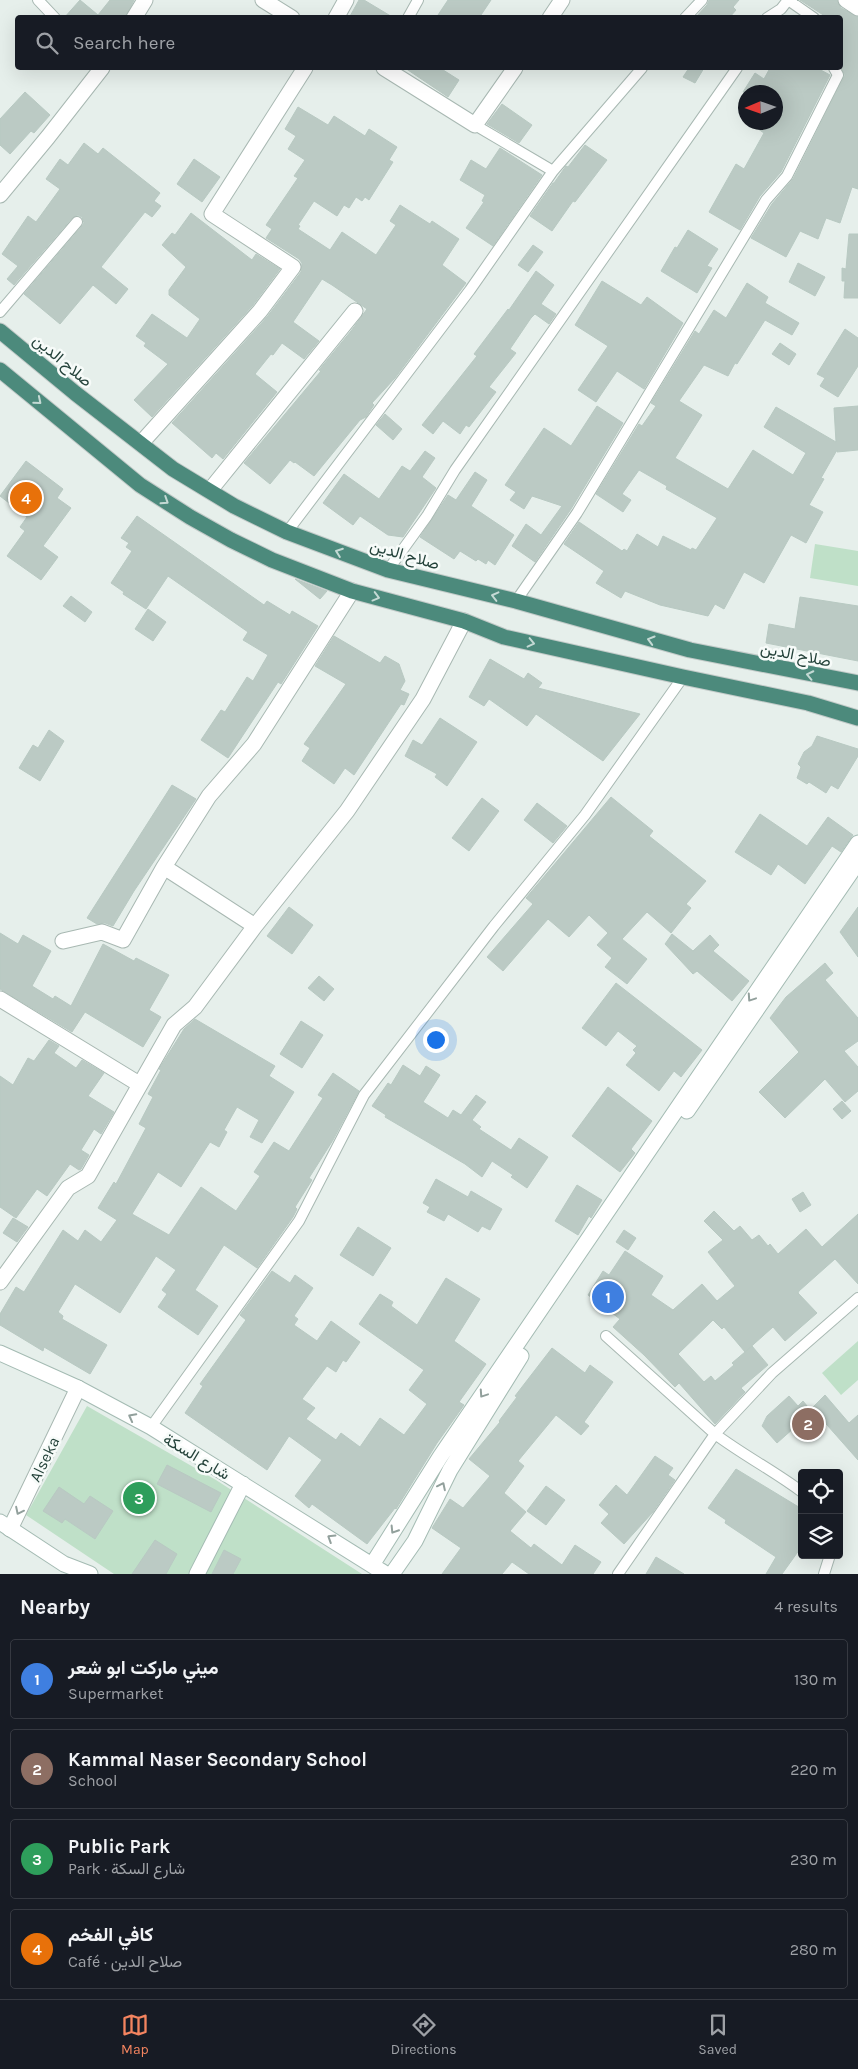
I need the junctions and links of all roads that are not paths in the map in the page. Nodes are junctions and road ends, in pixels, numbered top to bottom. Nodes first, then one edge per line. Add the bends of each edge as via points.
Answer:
1 (38, 0) edge
2 (145, 0) edge
3 (263, 0) edge
4 (346, 0) edge
5 (418, 0) edge
6 (562, 0) edge
7 (702, 0) edge
8 (788, 0) edge
9 (792, 0) edge
10 (846, 0) edge
11 (858, 8) edge
12 (52, 15) edge
13 (136, 15) edge
14 (287, 15) edge
15 (338, 15) edge
16 (410, 15) edge
17 (552, 15) edge
18 (688, 15) edge
19 (772, 15) edge
20 (810, 15) edge
21 (100, 70) edge
22 (304, 70) edge
23 (387, 70) edge
24 (514, 70) edge
25 (640, 70) edge
26 (736, 70) edge
27 (835, 70) edge
28 (475, 125) junction
29 (553, 171) junction
30 (0, 195) edge
31 (77, 222) dead end
32 (355, 311) dead end
33 (0, 312) edge
34 (0, 331) edge
35 (0, 370) edge
36 (143, 441) dead end
37 (211, 488) dead end
38 (288, 532) junction
39 (388, 570) junction
40 (352, 590) junction
41 (516, 601) junction
42 (464, 621) junction
43 (683, 677) junction
44 (858, 683) edge
45 (858, 718) edge
46 (858, 843) edge
47 (858, 862) edge
48 (164, 867) junction
49 (255, 926) junction
50 (63, 941) dead end
51 (0, 999) edge
52 (139, 1084) junction
53 (0, 1282) edge
54 (858, 1298) edge
55 (606, 1336) dead end
56 (0, 1353) edge
57 (78, 1388) junction
58 (151, 1427) junction
59 (715, 1434) junction
60 (243, 1484) junction
61 (798, 1489) edge
62 (5, 1525) edge
63 (829, 1559) edge
64 (372, 1564) junction
65 (61, 1569) edge
66 (90, 1574) edge
67 (197, 1574) edge
68 (386, 1574) edge
69 (392, 1574) edge
70 (618, 1574) edge
71 (824, 1574) edge

1 - 12 lane
2 - 13 street
3 - 14 street
4 - 15 street
5 - 16 lane
6 - 17 street
7 - 18 lane
8 - 19 lane
9 - 20 lane
10 - 11 street
21 - 30 street
22 - 36 street via 212,214 293,267 260,312
23 - 28 street
24 - 28 street
25 - 29 lane
26 - 39 lane
27 - 41 lane via 838,75 787,176 766,200 577,514
28 - 29 lane
29 - 38 lane via 470,290
31 - 33 lane
32 - 37 street
34 - 38 highway, صلاح الدين via 173,469 234,506
35 -> 40 highway via 140,485 190,517 272,560
39 -> 38 highway, صلاح الدين
41 -> 39 highway, صلاح الدين
40 -> 42 highway
40 - 48 street via 254,744 209,796
44 -> 41 highway, صلاح الدين via 690,650
42 -> 43 highway via 504,637
42 - 49 street via 424,699 347,811
43 - 45 highway via 808,703
43 - 58 lane via 585,815 494,926 364,1096 299,1221
46 -> 64 street via 440,1457
69 -> 47 street via 414,1540 450,1470 515,1364
48 - 49 street
48 - 50 street via 123,940 102,932
49 - 52 street via 195,1007 174,1025
51 - 52 street
52 - 53 street via 88,1176 68,1188
54 - 59 lane via 772,1373
55 - 59 lane
56 - 57 street, شارع السكة
58 -> 57 street, شارع السكة
57 -> 62 street, Alseka
58 - 60 street, شارع السكة
59 - 61 lane
59 - 70 lane
64 -> 60 street, شارع السكة
60 - 67 street
62 - 65 street
63 - 71 lane
64 - 68 street, شارع السكة
65 - 66 street

